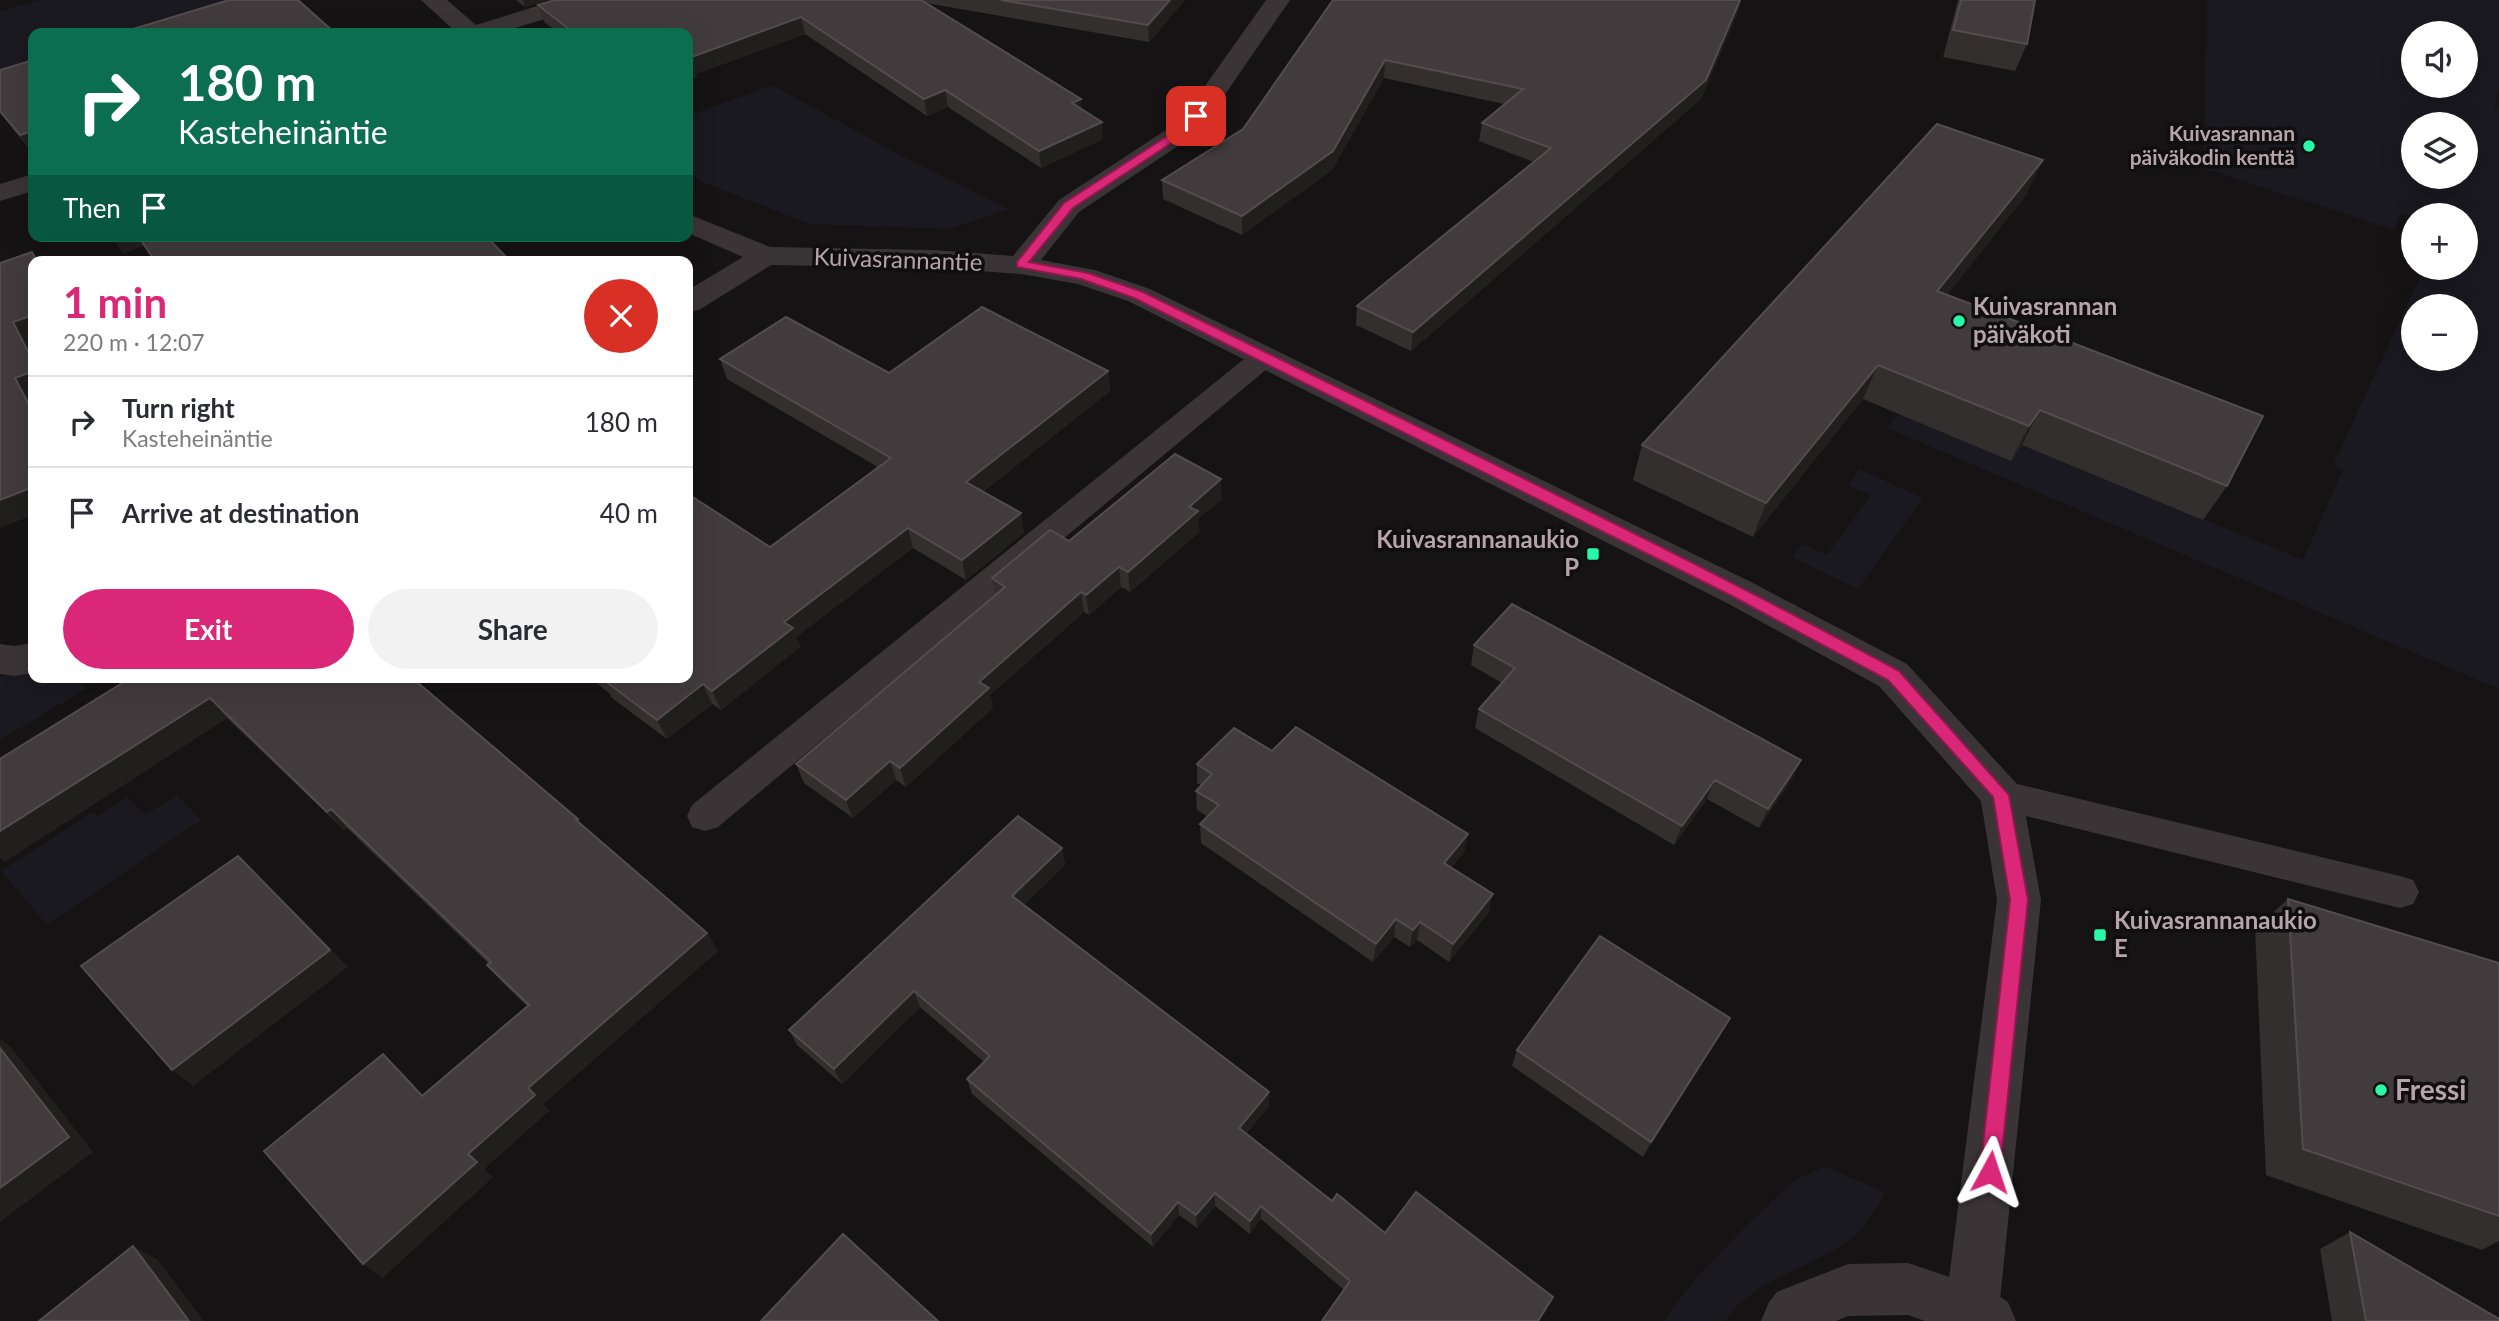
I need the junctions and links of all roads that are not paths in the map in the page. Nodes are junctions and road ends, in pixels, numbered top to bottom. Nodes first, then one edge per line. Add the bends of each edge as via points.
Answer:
1 (433, 0) edge
2 (582, 0) edge
3 (1278, 0) edge
4 (466, 28) edge
5 (489, 28) edge
6 (28, 184) edge
7 (0, 193) edge
8 (693, 225) edge
9 (765, 256) junction
10 (1021, 265) junction
11 (693, 300) edge
12 (1264, 357) junction
13 (0, 659) edge
14 (28, 659) edge
15 (2001, 795) junction
16 (705, 816) dead end
17 (2400, 891) dead end
18 (1981, 1315) edge
19 (1788, 1321) edge

1 - 4 street
2 - 5 street
3 - 10 street via 1196,116 1178,134 1069,206
6 - 7 street
8 - 9 street, Kuivasrannantie
9 - 10 street, Kuivasrannantie
9 - 11 street
10 - 12 street, Kuivasrannantie via 1084,276 1139,295
12 - 15 street, Kuivasrannantie via 1738,592 1893,676
12 - 16 lane
13 - 14 street
15 - 17 lane
15 - 18 street via 2019,900
18 - 19 street via 1909,1289 1848,1290 1796,1311

